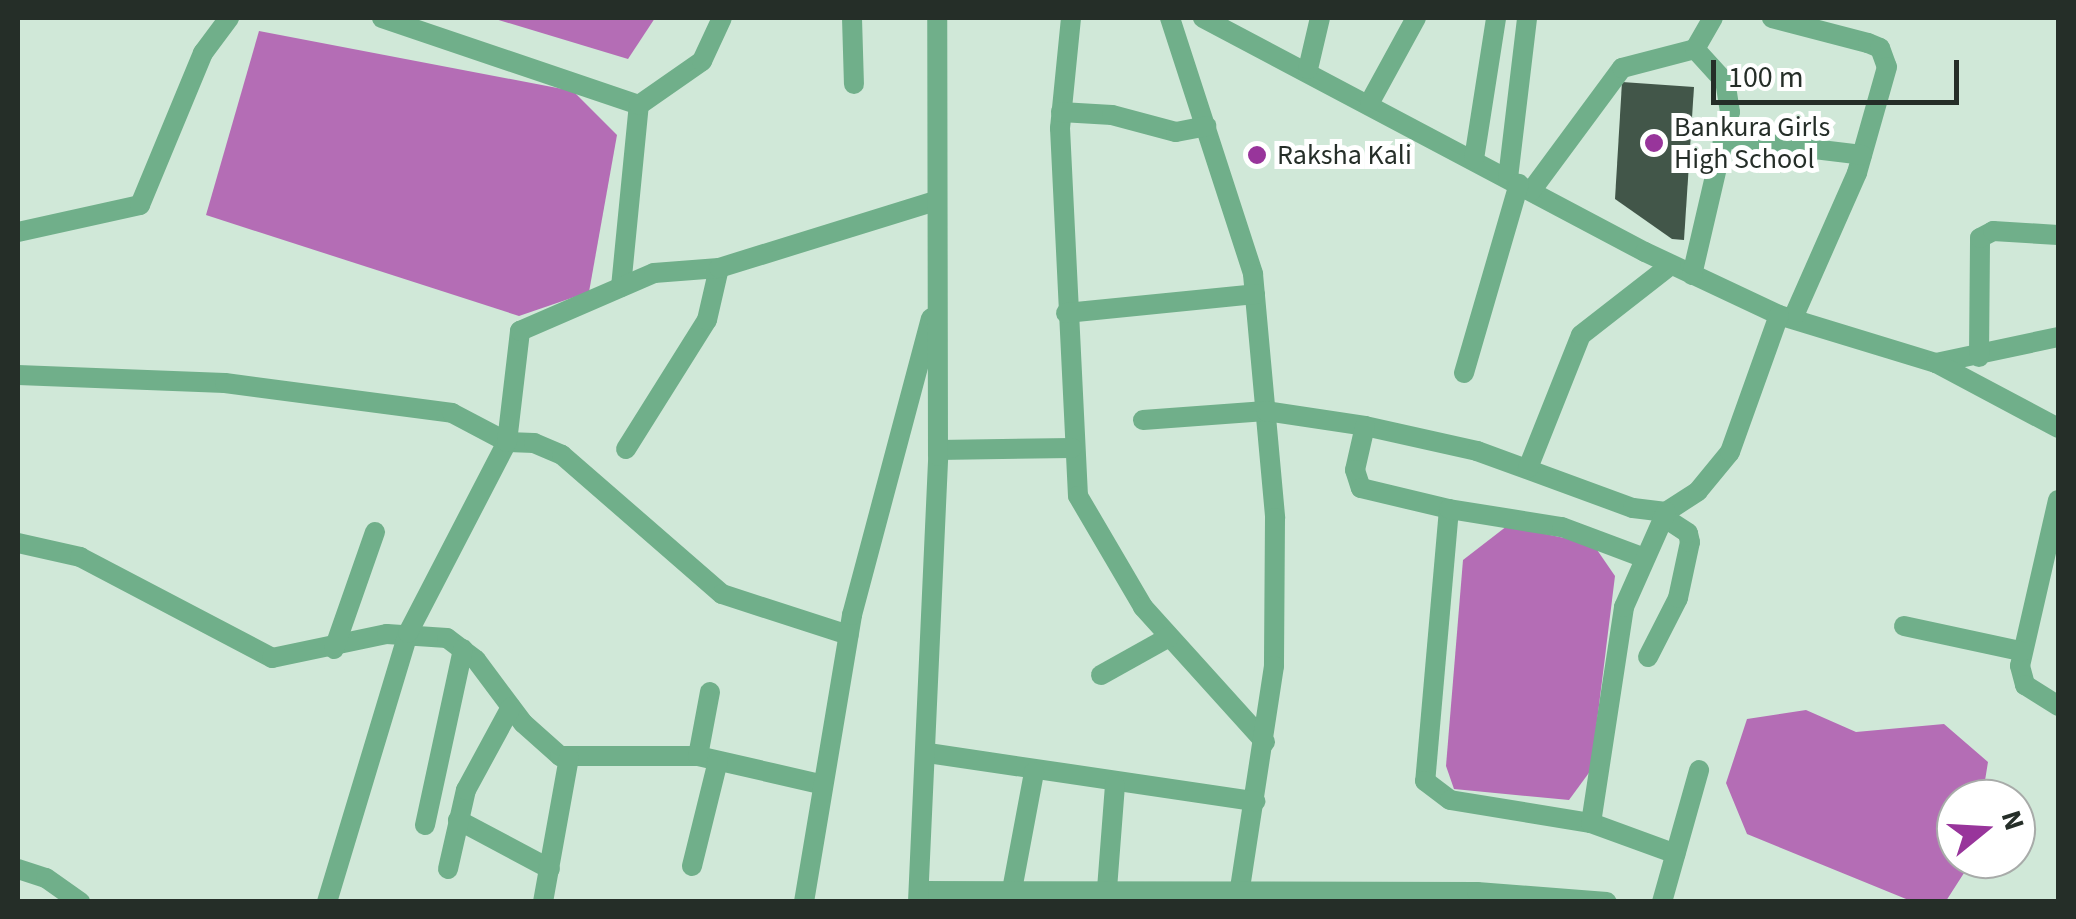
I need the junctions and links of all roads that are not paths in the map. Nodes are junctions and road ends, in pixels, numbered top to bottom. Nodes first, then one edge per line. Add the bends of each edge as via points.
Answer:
1 (228, 18) edge
2 (382, 18) edge
3 (722, 18) edge
4 (852, 18) edge
5 (936, 18) edge
6 (1070, 18) edge
7 (1170, 18) edge
8 (1203, 18) edge
9 (1320, 18) edge
10 (1416, 18) edge
11 (1496, 18) edge
12 (1527, 18) edge
13 (1712, 18) edge
14 (1772, 18) edge
15 (1695, 49) junction
16 (1308, 69) junction
17 (854, 84) dead end
18 (1370, 102) junction
19 (639, 105) junction
20 (1060, 112) junction
21 (1206, 126) junction
22 (1722, 138) junction
23 (1862, 155) junction
24 (1474, 159) junction
25 (1519, 184) junction
26 (935, 201) junction
27 (18, 232) edge
28 (2058, 235) edge
29 (1671, 265) junction
30 (719, 268) junction
31 (1692, 276) junction
32 (621, 287) junction
33 (1255, 294) junction
34 (937, 300) junction
35 (1066, 313) junction
36 (1786, 317) junction
37 (2058, 336) edge
38 (1979, 357) junction
39 (1936, 363) junction
40 (1464, 372) dead end
41 (18, 375) edge
42 (1266, 411) junction
43 (1143, 420) dead end
44 (1365, 426) junction
45 (2058, 428) edge
46 (508, 442) junction
47 (1072, 448) junction
48 (626, 449) dead end
49 (938, 450) junction
50 (1528, 468) junction
51 (2058, 500) edge
52 (1448, 508) junction
53 (1664, 514) junction
54 (375, 532) dead end
55 (18, 542) edge
56 (1642, 557) junction
57 (1904, 626) dead end
58 (408, 634) junction
59 (848, 635) junction
60 (1169, 638) junction
61 (334, 649) junction
62 (463, 649) junction
63 (2021, 652) junction
64 (1648, 657) dead end
65 (1100, 675) dead end
66 (710, 692) dead end
67 (511, 706) junction
68 (2058, 706) edge
69 (1265, 742) junction
70 (928, 753) junction
71 (569, 758) junction
72 (708, 758) junction
73 (1699, 770) dead end
74 (1034, 772) junction
75 (820, 784) junction
76 (1115, 785) junction
77 (1254, 801) junction
78 (458, 820) junction
79 (1592, 823) junction
80 (425, 826) dead end
81 (1676, 854) junction
82 (692, 866) dead end
83 (448, 869) dead end
84 (550, 869) junction
85 (20, 876) edge
86 (1107, 889) junction
87 (1018, 894) edge
88 (919, 896) edge
89 (1082, 896) edge
90 (1239, 896) edge
91 (1392, 896) edge
92 (1476, 897) edge
93 (80, 902) edge
94 (327, 902) edge
95 (543, 902) edge
96 (804, 902) edge
97 (1607, 902) edge
98 (1662, 902) edge

1 - 27 street via 203,53 140,205
2 - 19 street
3 - 19 street via 702,61
4 - 17 street
5 - 26 street
6 - 20 street
7 - 21 street
8 - 16 street
9 - 16 street
10 - 18 street
11 - 24 street
12 - 25 street
13 - 15 street
14 - 23 street via 1868,43 1886,56
15 - 22 street via 1730,93
15 - 25 street via 1622,68
16 - 18 street
18 - 24 street
19 - 32 street
20 - 21 street via 1112,115 1176,132
20 - 35 street
21 - 33 street via 1242,224
22 - 23 street
22 - 31 street
23 - 36 street
24 - 25 street
25 - 29 street
25 - 40 street
26 - 30 street
26 - 34 street
28 - 38 street via 1994,231 1980,238
29 - 31 street
29 - 50 street via 1581,336
30 - 32 street via 654,273
30 - 48 street via 700,334
31 - 36 street
32 - 46 street via 520,331
33 - 35 street
33 - 42 street
34 - 49 street
34 - 59 street via 906,397
35 - 47 street
36 - 39 street
36 - 53 street via 1730,452 1698,491
37 - 38 street
38 - 39 street
39 - 45 street
41 - 46 street via 225,383 361,397 452,412
42 - 43 street
42 - 44 street
42 - 69 street via 1275,518 1274,666
44 - 50 street
44 - 52 street via 1355,470 1362,488
46 - 58 street
46 - 59 street via 534,443 562,455 722,594
47 - 49 street
47 - 60 street via 1078,496 1090,525
49 - 70 street
50 - 53 street
51 - 63 street
52 - 56 street via 1572,530
52 - 79 street via 1425,781 1450,800
53 - 56 street
53 - 64 street via 1688,532 1690,542 1678,598
54 - 61 street
55 - 61 street via 80,558 272,658
56 - 79 street via 1618,633 1610,733
57 - 63 street
58 - 61 street
58 - 62 street via 447,638
58 - 94 street
59 - 75 street
60 - 65 street
60 - 69 street
62 - 67 street
62 - 80 street
63 - 68 street via 2026,685
66 - 72 street
67 - 71 street via 552,750
67 - 78 street via 473,772
69 - 77 street
70 - 74 street
70 - 88 street
71 - 72 street
71 - 84 street
72 - 75 street
72 - 82 street
73 - 81 street
74 - 76 street
74 - 87 street
75 - 96 street
76 - 77 street
76 - 86 street
77 - 90 street
78 - 83 street
78 - 84 street
79 - 81 street
81 - 98 street
84 - 95 street
85 - 93 street
86 - 89 street
86 - 90 street
87 - 88 street
87 - 89 street
90 - 91 street
91 - 92 street
92 - 97 street

